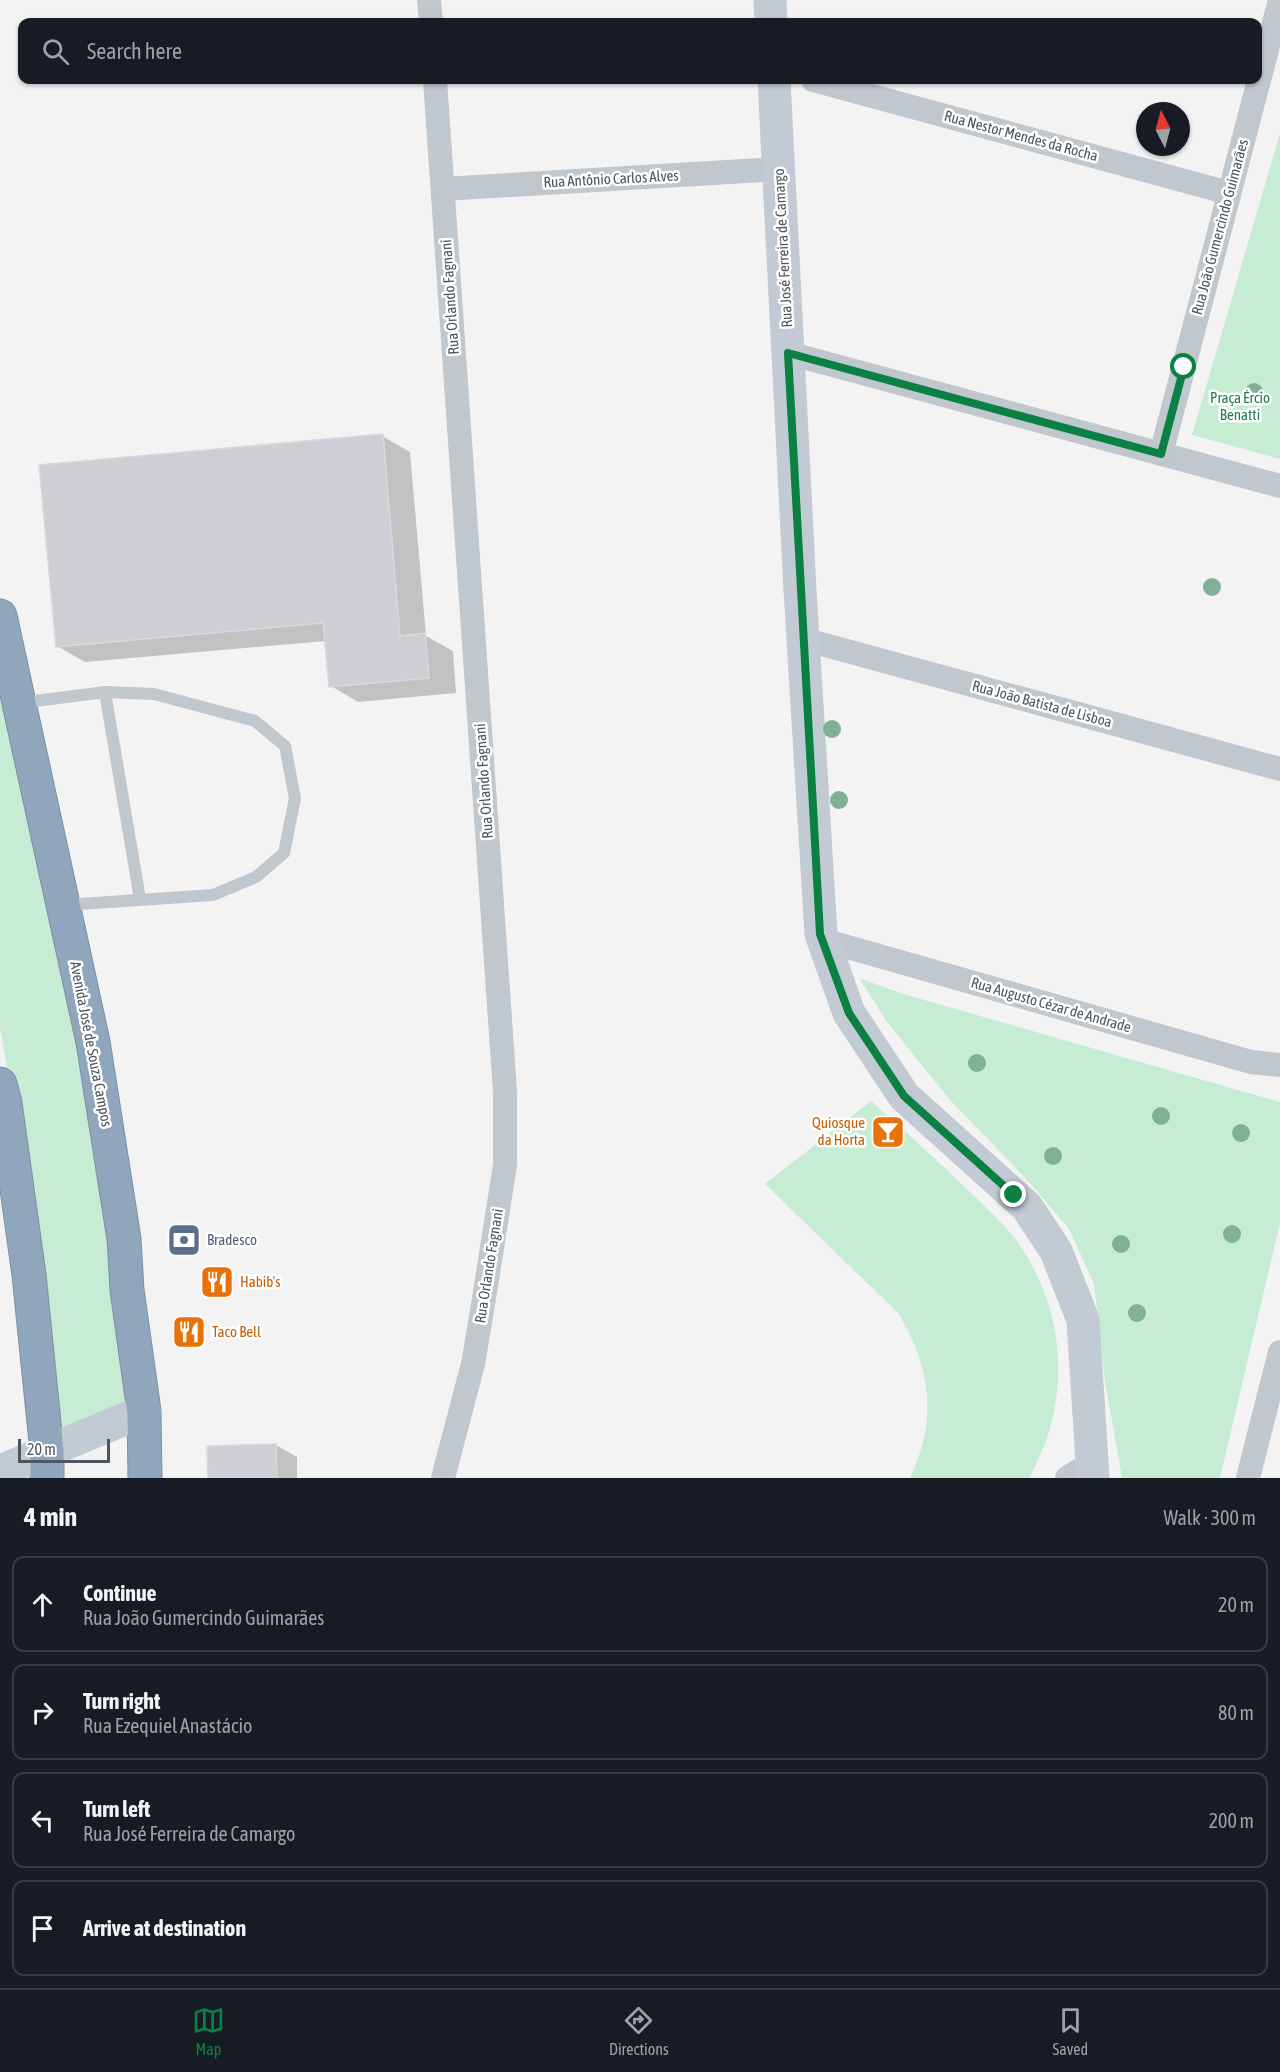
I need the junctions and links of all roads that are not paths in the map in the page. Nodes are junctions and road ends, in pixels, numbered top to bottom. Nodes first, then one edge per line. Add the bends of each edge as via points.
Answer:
1 (429, 0) edge
2 (770, 0) edge
3 (1280, 0) edge
4 (431, 18) edge
5 (771, 18) edge
6 (1262, 68) edge
7 (435, 84) edge
8 (774, 84) edge
9 (828, 84) edge
10 (1258, 84) edge
11 (778, 169) junction
12 (443, 189) junction
13 (1229, 193) junction
14 (788, 353) junction
15 (1161, 454) junction
16 (1280, 486) edge
17 (0, 616) edge
18 (803, 639) junction
19 (105, 692) junction
20 (19, 703) junction
21 (1280, 769) edge
22 (140, 899) junction
23 (63, 905) junction
24 (823, 940) junction
25 (1280, 1065) edge
26 (0, 1084) edge
27 (6, 1154) edge
28 (1280, 1352) edge
29 (144, 1412) junction
30 (47, 1465) edge
31 (0, 1471) edge
32 (1084, 1473) edge
33 (145, 1478) edge
34 (443, 1478) edge
35 (1248, 1478) edge

1 - 4 street
2 - 5 street
3 - 6 street, Rua João Gumercindo Guimarães
7 - 12 street, Rua Orlando Fagnani
8 - 11 street, Rua José Ferreira de Camargo
9 - 13 street, Rua Nestor Mendes da Rocha
10 - 13 street, Rua João Gumercindo Guimarães
11 - 12 street, Rua Antônio Carlos Alves
11 - 14 street, Rua José Ferreira de Camargo
12 - 34 street, Rua Orlando Fagnani via 505,1092 505,1165 486,1286 473,1364
13 - 15 street, Rua João Gumercindo Guimarães
14 - 15 street
14 - 18 street, Rua José Ferreira de Camargo
15 - 16 street
17 - 20 highway, Avenida José de Souza Campos
18 - 21 street, Rua João Batista de Lisboa
18 - 24 street, Rua José Ferreira de Camargo
19 - 20 lane
19 - 22 lane
19 - 22 lane via 154,694 255,721 285,746 295,798 284,853 256,877 213,895
20 - 23 highway, Avenida José de Souza Campos
22 - 23 lane
23 - 29 highway, Avenida José de Souza Campos via 93,1042 124,1239
24 - 25 street, Rua Augusto Cézar de Andrade via 1251,1062
24 - 32 street, Rua José Ferreira de Camargo via 849,1013 904,1096 1028,1207 1056,1251 1083,1320
26 - 27 highway
27 - 30 highway via 29,1275
28 - 35 street
29 - 30 street
29 - 33 highway, Avenida José de Souza Campos
30 - 31 street

